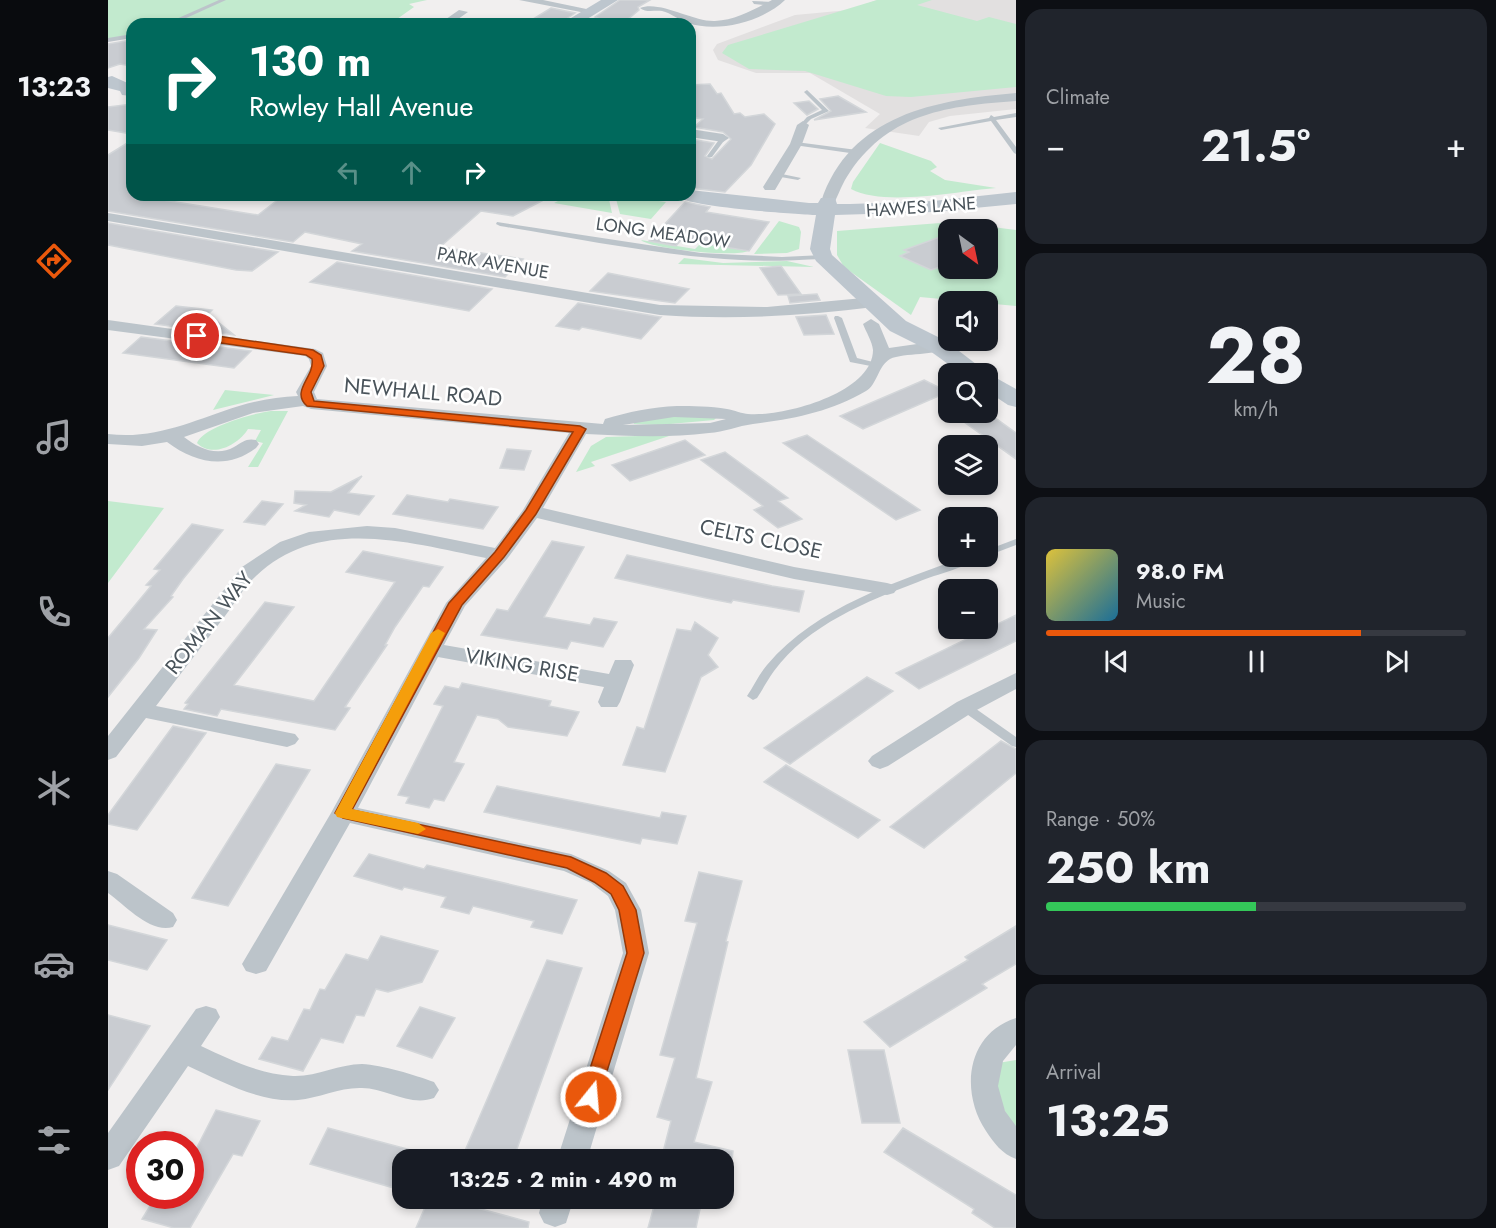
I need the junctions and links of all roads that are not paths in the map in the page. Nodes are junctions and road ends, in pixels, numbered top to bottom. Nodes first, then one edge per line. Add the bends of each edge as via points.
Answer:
1 (223, 0) edge
2 (524, 0) edge
3 (611, 0) edge
4 (753, 2) dead end
5 (777, 2) edge
6 (645, 8) dead end
7 (463, 12) dead end
8 (182, 18) edge
9 (454, 18) edge
10 (581, 18) edge
11 (585, 18) edge
12 (685, 18) edge
13 (696, 22) edge
14 (126, 37) edge
15 (108, 40) edge
16 (807, 92) dead end
17 (1016, 97) edge
18 (1016, 115) edge
19 (991, 117) junction
20 (803, 126) joint
21 (942, 128) dead end
22 (696, 134) edge
23 (723, 138) joint
24 (796, 144) junction
25 (857, 152) junction
26 (1016, 152) edge
27 (710, 156) dead end
28 (798, 178) dead end
29 (773, 181) joint
30 (696, 191) edge
31 (696, 197) edge
32 (1016, 198) edge
33 (826, 206) junction
34 (108, 217) edge
35 (500, 224) dead end
36 (823, 257) junction
37 (874, 302) junction
38 (838, 318) dead end
39 (871, 324) dead end
40 (108, 325) edge
41 (938, 346) joint
42 (945, 351) edge
43 (879, 362) junction
44 (962, 363) edge
45 (998, 387) edge
46 (1013, 396) edge
47 (307, 400) junction
48 (590, 429) junction
49 (172, 437) junction
50 (108, 439) edge
51 (250, 444) dead end
52 (532, 511) junction
53 (1016, 542) edge
54 (998, 549) edge
55 (500, 555) junction
56 (948, 567) edge
57 (887, 589) junction
58 (429, 649) junction
59 (1016, 680) edge
60 (616, 683) dead end
61 (753, 696) dead end
62 (965, 707) junction
63 (140, 710) junction
64 (287, 739) dead end
65 (1016, 743) edge
66 (108, 752) edge
67 (880, 761) dead end
68 (343, 813) junction
69 (108, 880) edge
70 (164, 920) dead end
71 (256, 964) dead end
72 (206, 1017) dead end
73 (1016, 1029) edge
74 (183, 1051) junction
75 (424, 1090) dead end
76 (1016, 1146) edge
77 (575, 1149) edge
78 (108, 1157) edge

1 - 8 lane
2 - 10 street
3 - 11 main road
4 - 5 lane
5 - 13 street via 739,20
6 - 12 street via 671,9
7 - 9 street
14 - 15 lane
16 - 20 lane via 826,111 809,118
17 - 25 street via 911,115 877,131
18 - 19 lane
19 - 21 lane
19 - 26 lane
20 - 24 street
22 - 23 street
23 - 27 lane
24 - 25 lane
24 - 29 street
25 - 33 street via 832,188
28 - 29 lane
30 - 33 main road
31 - 33 main road via 770,207
32 - 33 main road, HAWES LANE via 932,208
33 - 36 main road via 820,249
34 - 37 street, PARK AVENUE via 660,310 719,313
35 - 36 lane, LONG MEADOW via 701,256
36 - 37 main road
37 - 41 main road via 898,326
38 - 43 lane via 854,360
39 - 43 street via 881,346
40 - 47 street, NEWHALL ROAD via 309,352 317,357 319,366 305,392
41 - 43 street via 892,352
42 - 44 main road
43 - 48 street, NEWHALL ROAD via 863,386 808,411 686,430
45 - 46 main road
47 - 48 street, NEWHALL ROAD via 311,404
47 - 49 street via 260,405
48 - 52 street
49 - 50 street via 148,441
49 - 51 street via 192,450 218,458 230,457
52 - 55 street
52 - 57 street, CELTS CLOSE via 794,573
53 - 54 lane
55 - 58 street via 456,603
55 - 63 street, ROMAN WAY via 367,532 309,538 286,546 249,571
56 - 57 lane, CELTS CLOSE
57 - 61 lane via 852,607 785,652
58 - 60 street, VIKING RISE
58 - 68 street
59 - 62 street
62 - 65 lane
62 - 67 street
63 - 64 street
63 - 66 street, ROMAN WAY
68 - 71 street
68 - 77 street via 571,863 617,890 628,910 636,953
69 - 70 street
72 - 74 street
73 - 76 street via 990,1052 983,1069 983,1090 992,1117
74 - 75 street via 240,1077 273,1086 297,1088 362,1077
74 - 78 street

